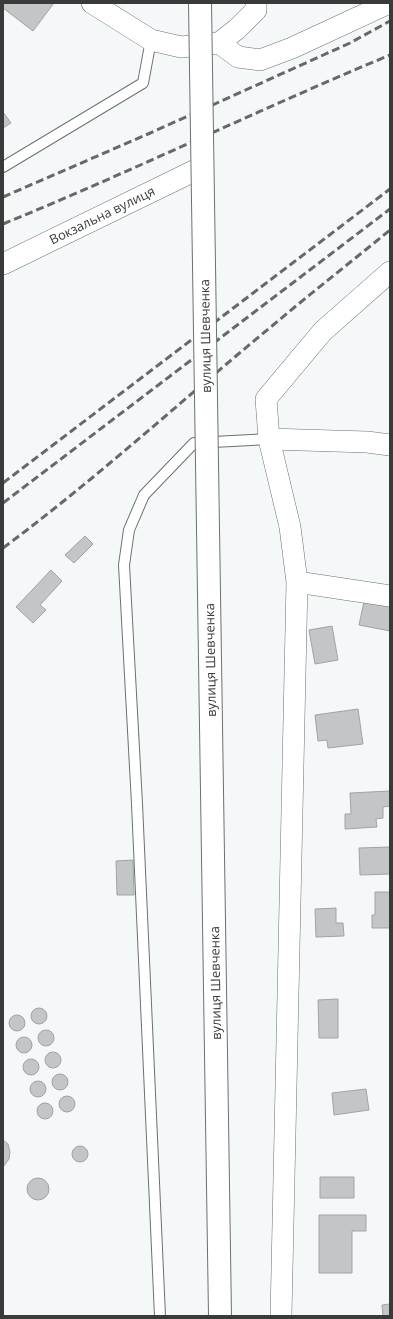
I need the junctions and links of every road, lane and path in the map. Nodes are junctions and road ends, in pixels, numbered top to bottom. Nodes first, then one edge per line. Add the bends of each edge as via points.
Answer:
1 (92, 3) edge
2 (200, 3) edge
3 (256, 3) edge
4 (389, 3) edge
5 (150, 40) junction
6 (219, 43) junction
7 (3, 167) edge
8 (202, 167) junction
9 (3, 264) edge
10 (390, 272) edge
11 (269, 439) junction
12 (390, 445) edge
13 (297, 582) junction
14 (390, 596) edge
15 (160, 1316) edge
16 (220, 1316) edge
17 (281, 1316) edge

1 - 5 street
2 - 8 main road, вулиця Шевченка, bridge
3 - 6 street via 256,10
4 - 6 street via 260,60 238,57
5 - 6 street via 181,47
5 - 7 lane via 144,83
8 - 9 street, Вокзальна вулиця
8 - 16 main road, вулиця Шевченка, bridge
10 - 11 street via 323,331 266,399
11 - 12 street
11 - 13 street via 290,527
11 - 15 lane via 194,443 144,496 129,530 124,565
13 - 14 street
13 - 17 street

